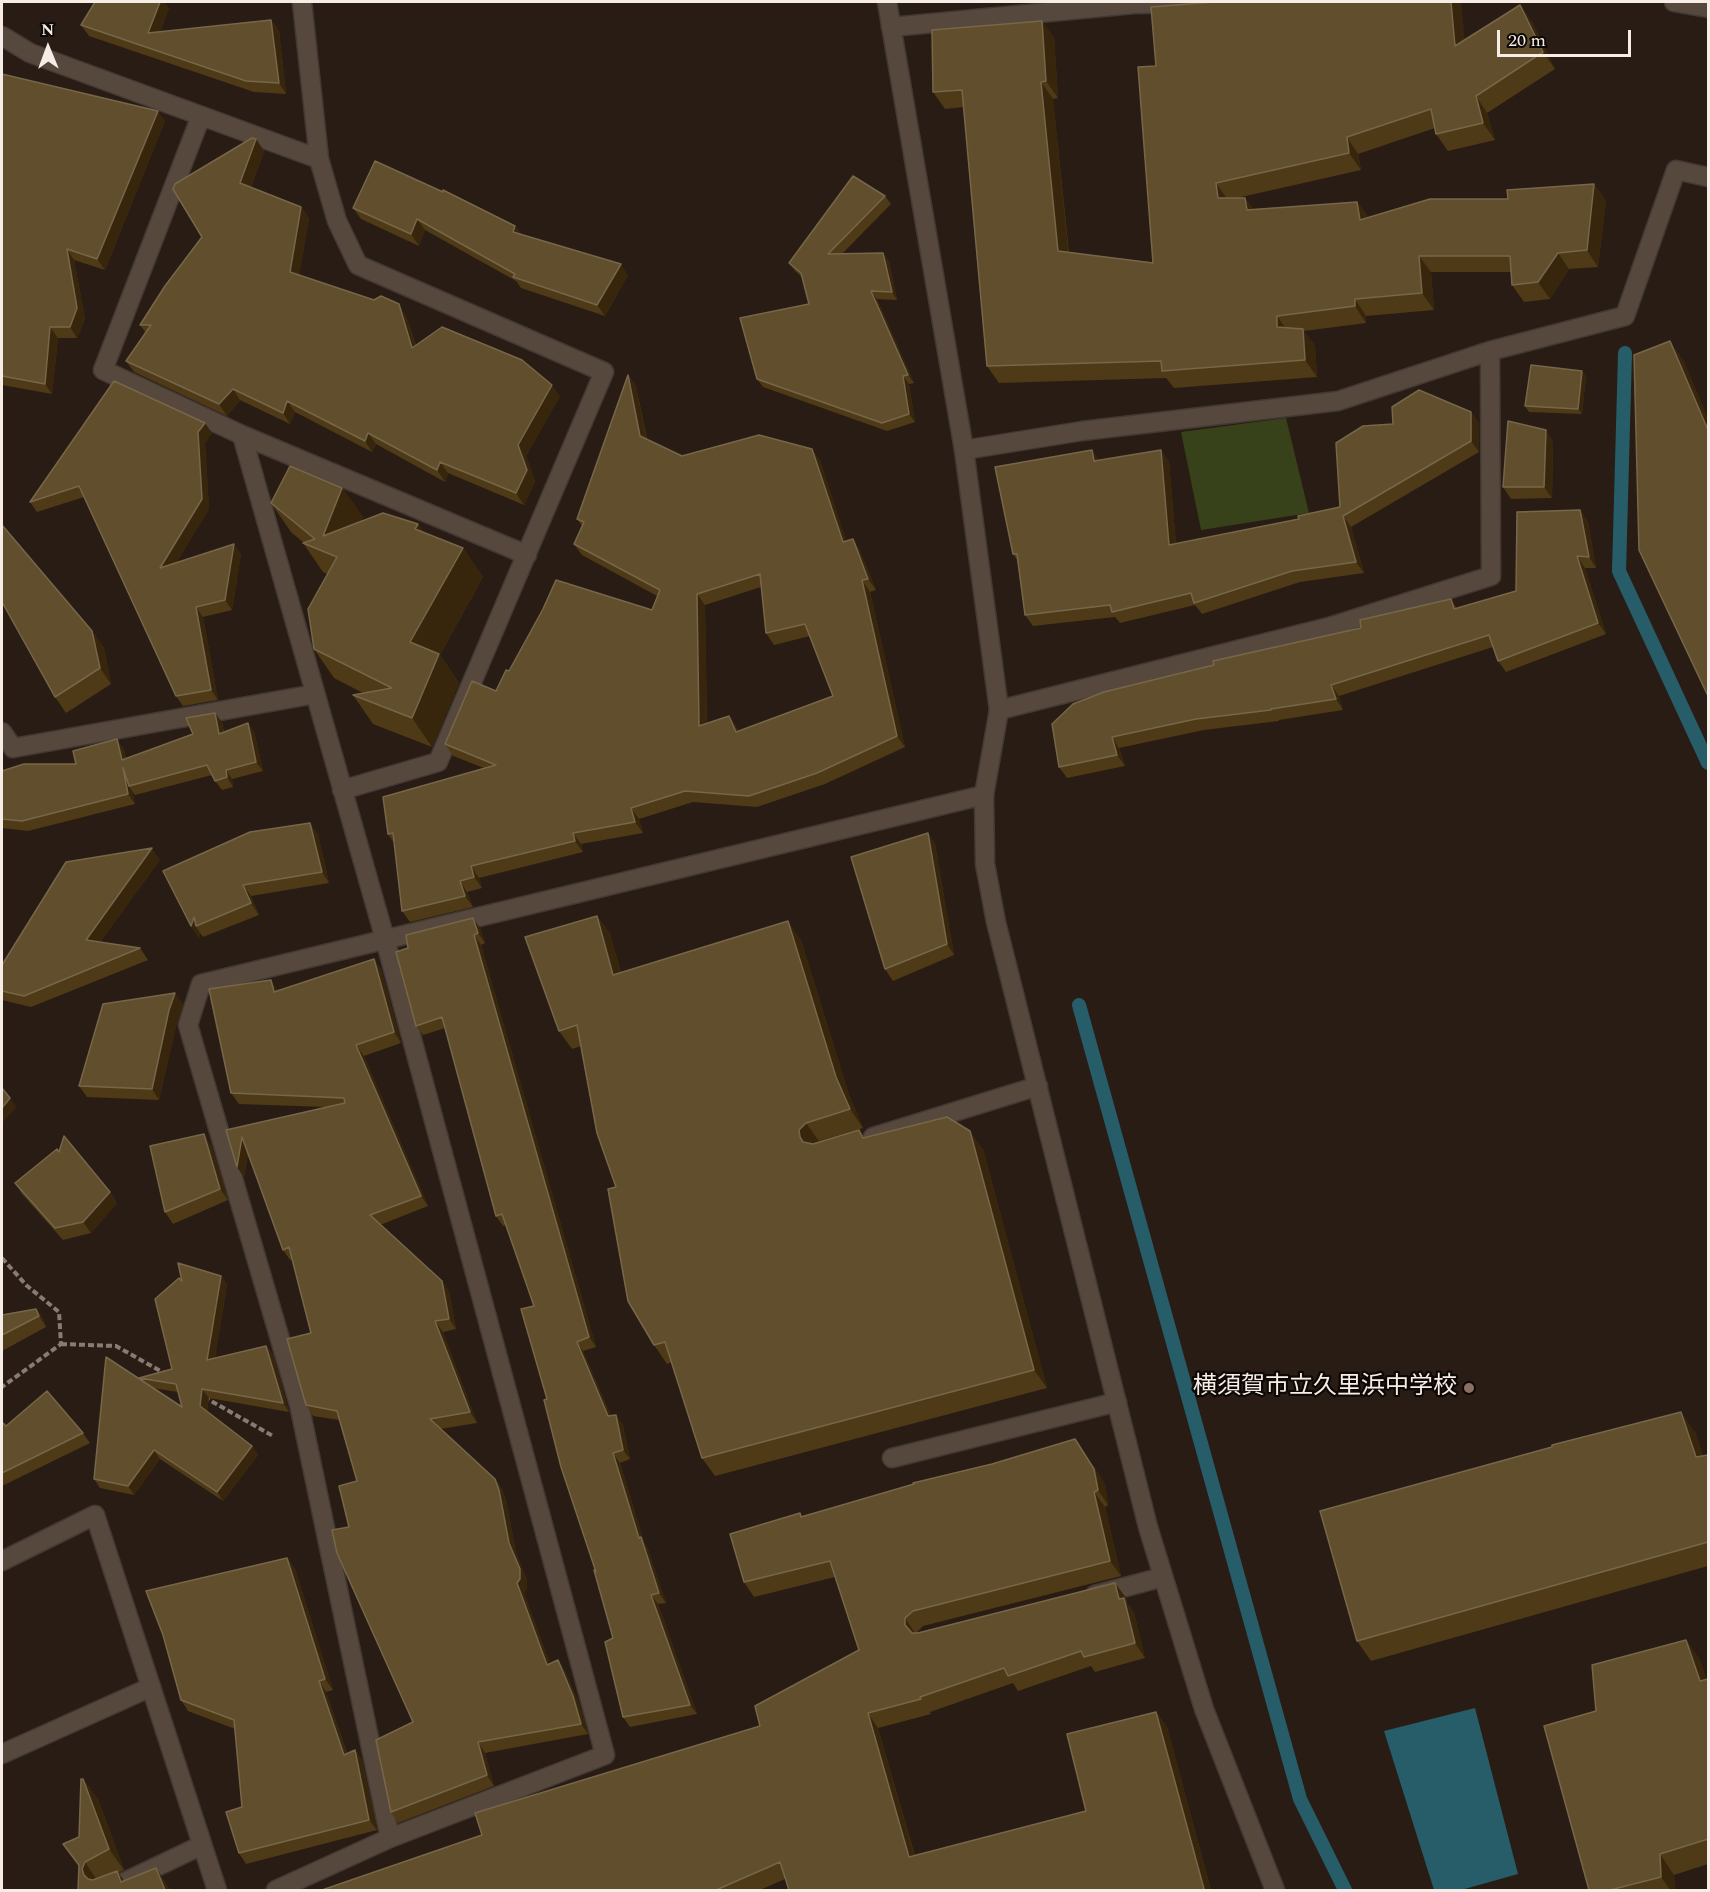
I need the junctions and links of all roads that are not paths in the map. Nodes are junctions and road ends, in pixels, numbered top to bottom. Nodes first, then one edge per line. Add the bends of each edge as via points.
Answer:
1 (302, 2) edge
2 (887, 2) edge
3 (1238, 2) edge
4 (1674, 2) edge
5 (1708, 8) edge
6 (891, 27) junction
7 (2, 36) edge
8 (201, 116) junction
9 (319, 159) junction
10 (1708, 177) edge
11 (1490, 351) junction
12 (242, 435) junction
13 (964, 450) junction
14 (527, 555) junction
15 (315, 694) junction
16 (999, 710) junction
17 (2, 732) edge
18 (342, 790) junction
19 (984, 795) junction
20 (385, 939) junction
21 (1038, 1086) junction
22 (857, 1142) edge
23 (1117, 1402) junction
24 (892, 1458) dead end
25 (2, 1561) edge
26 (1163, 1577) junction
27 (1073, 1600) edge
28 (151, 1687) junction
29 (2, 1754) edge
30 (390, 1838) junction
31 (202, 1845) junction
32 (108, 1890) edge
33 (217, 1890) edge
34 (276, 1890) edge
35 (1275, 1890) edge

1 - 9 street
2 - 6 street
3 - 6 street via 1134,4
4 - 5 street
6 - 13 street
7 - 8 street via 30,53
8 - 9 street
8 - 12 street via 103,370
9 - 14 street via 337,221 358,264 604,372
10 - 11 street via 1676,170 1625,316
11 - 13 street via 1338,401 1082,431
11 - 16 street via 1491,576 1329,627
12 - 14 street
12 - 15 street
13 - 16 street
14 - 18 street via 438,762
15 - 17 street via 13,748
15 - 18 street
16 - 19 street
18 - 20 street
19 - 20 street
19 - 21 street via 987,876
20 - 30 street via 201,984 188,1025 299,1404
20 - 30 street via 605,1755
21 - 22 street
21 - 23 street
23 - 24 street
23 - 26 street
25 - 28 street via 95,1515
26 - 27 street
26 - 35 street via 1204,1709
28 - 29 street
28 - 31 street
30 - 34 street
31 - 32 street
31 - 33 street

